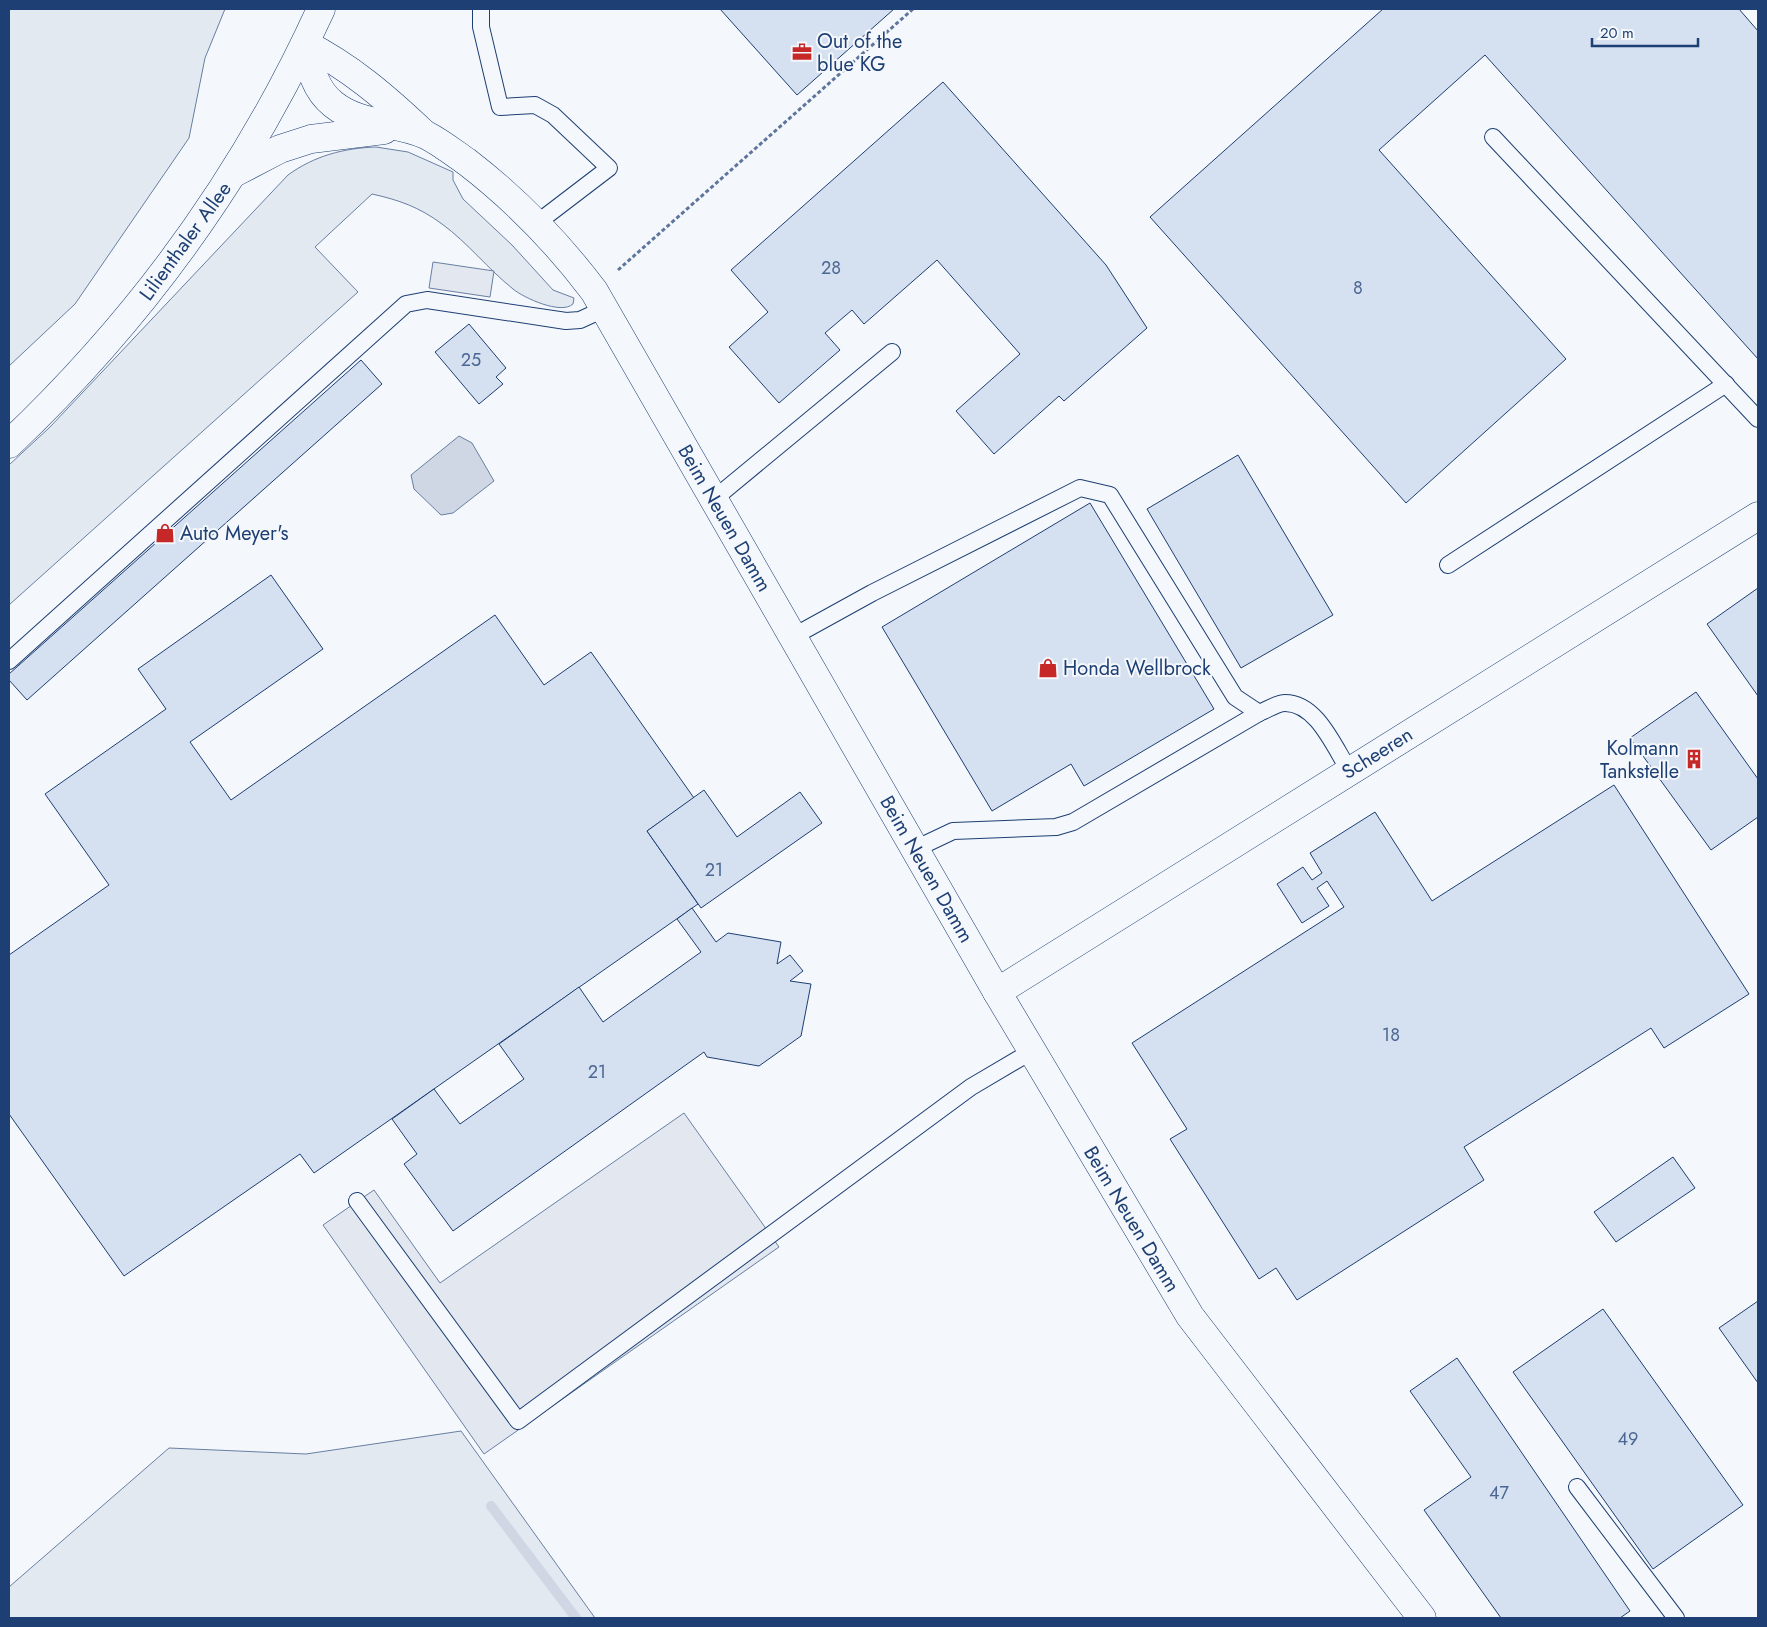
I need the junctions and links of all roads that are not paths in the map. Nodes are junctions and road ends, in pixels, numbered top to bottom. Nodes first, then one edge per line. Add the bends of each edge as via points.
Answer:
1 (321, 9) edge
2 (481, 9) edge
3 (305, 44) junction
4 (414, 131) junction
5 (1493, 137) dead end
6 (234, 173) junction
7 (536, 223) junction
8 (599, 300) junction
9 (892, 352) dead end
10 (1726, 384) junction
11 (1758, 419) edge
12 (9, 444) edge
13 (714, 499) junction
14 (1758, 516) edge
15 (1448, 565) dead end
16 (794, 636) junction
17 (9, 661) edge
18 (1259, 712) junction
19 (1349, 770) junction
20 (915, 849) junction
21 (997, 992) junction
22 (1032, 1051) junction
23 (357, 1201) dead end
24 (1577, 1487) dead end
25 (1422, 1618) edge
26 (1676, 1618) edge

1 - 3 street, Lilienthaler Allee
2 - 7 lane via 481,27 500,108 535,105 609,168
3 - 4 street, Beim Neuen Damm via 336,60 376,88
3 - 4 street, Beim Neuen Damm via 317,85 334,104 353,116
3 - 6 street, Lilienthaler Allee
4 - 6 street via 311,139 280,149
4 - 7 street, Beim Neuen Damm via 476,169
5 - 10 lane
6 - 12 street, Lilienthaler Allee via 136,310
7 - 8 street, Beim Neuen Damm via 568,257
8 - 13 street, Beim Neuen Damm
8 - 17 lane via 587,317 566,321 427,300 406,304
9 - 13 lane
10 - 11 lane
10 - 15 lane
13 - 16 street, Beim Neuen Damm
14 - 19 street, Scheeren
16 - 18 lane via 1080,488 1110,495 1235,697
16 - 20 street, Beim Neuen Damm
18 - 19 lane via 1283,703 1296,705 1314,716
18 - 20 lane via 1073,822 1056,827 953,832
19 - 21 street, Scheeren
20 - 21 street, Beim Neuen Damm
21 - 22 street, Beim Neuen Damm
22 - 23 lane via 972,1087 518,1421
22 - 25 street, Beim Neuen Damm via 1190,1316
24 - 26 lane

